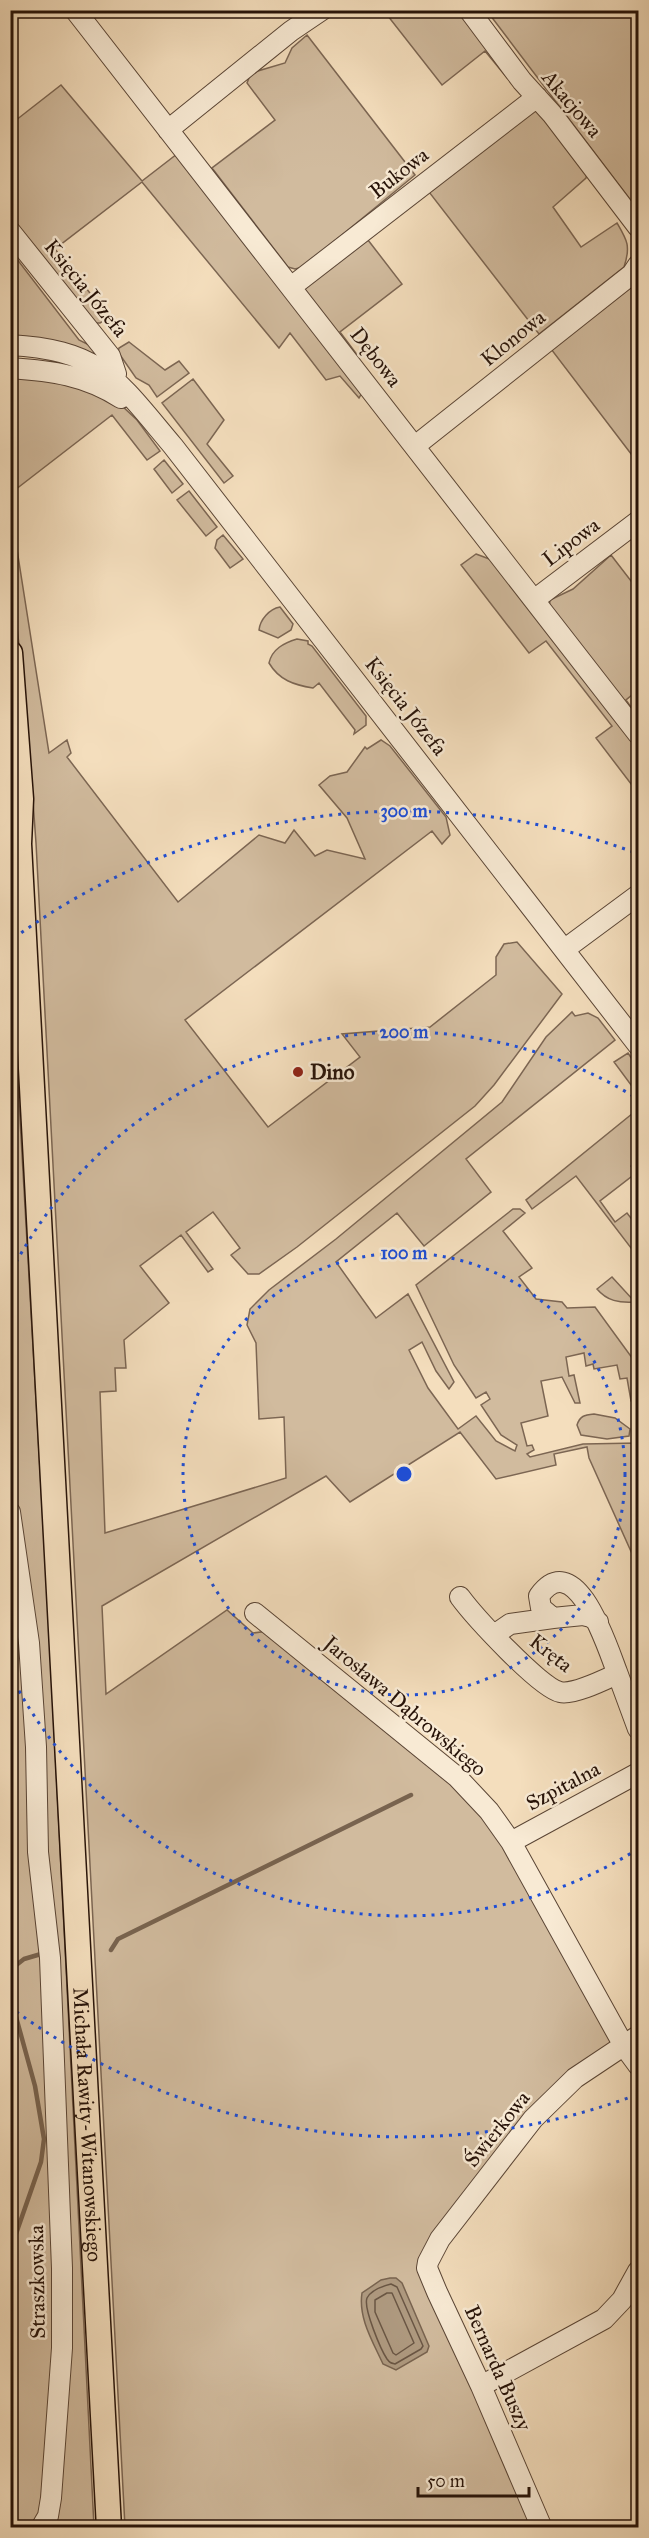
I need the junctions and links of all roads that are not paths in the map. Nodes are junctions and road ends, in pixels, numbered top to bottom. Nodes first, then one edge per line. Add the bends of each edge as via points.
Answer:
1 (75, 10) edge
2 (322, 10) edge
3 (469, 10) edge
4 (537, 97) junction
5 (168, 130) junction
6 (639, 227) edge
7 (10, 231) edge
8 (639, 265) edge
9 (291, 287) junction
10 (10, 345) edge
11 (11, 369) edge
12 (112, 384) junction
13 (415, 446) junction
14 (637, 522) edge
15 (534, 600) junction
16 (10, 653) edge
17 (639, 734) edge
18 (10, 796) edge
19 (20, 844) junction
20 (639, 895) edge
21 (565, 949) junction
22 (633, 1037) edge
23 (10, 1512) edge
24 (460, 1597) dead end
25 (255, 1612) dead end
26 (553, 1618) junction
27 (598, 1622) junction
28 (494, 1635) junction
29 (617, 1674) junction
30 (639, 1729) edge
31 (639, 1773) edge
32 (511, 1842) junction
33 (632, 2041) edge
34 (639, 2065) edge
35 (428, 2262) joint
36 (639, 2271) edge
37 (481, 2386) junction
38 (41, 2528) edge
39 (109, 2528) edge
40 (542, 2528) edge

1 - 5 street, Dębowa
2 - 5 street
3 - 4 street, Akacjowa
4 - 6 street, Akacjowa
4 - 9 street, Bukowa
5 - 9 street, Dębowa
7 - 12 street, Księcia Józefa via 110,356 114,363
8 - 13 street, Klonowa
9 - 13 street, Dębowa
10 - 12 street, Księcia Józefa via 70,353 88,361
11 - 12 street, Księcia Józefa via 41,369
12 - 21 street, Księcia Józefa via 146,414
13 - 15 street, Dębowa
14 - 15 street, Lipowa
15 - 17 street, Dębowa
16 - 19 main road via 21,799
18 - 19 main road
19 - 39 main road, Michała Rawity-Witanowskiego
20 - 21 street
21 - 22 street, Księcia Józefa
23 - 38 street, Straszkowska via 28,1643 36,1746 39,1852 50,1958 62,2268 62,2348 51,2498
24 - 28 street, Kręta
25 - 32 street, Jarosława Dąbrowskiego via 457,1777
26 - 27 street, Kręta via 583,1615
26 - 27 street, Kręta via 541,1608 539,1596 561,1583 576,1590
26 - 28 street, Kręta via 510,1624
27 - 29 street, Kręta
28 - 29 street, Kręta via 543,1682 561,1692 569,1693
29 - 30 street, Kręta
31 - 32 street, Szpitalna
32 - 33 street, Jarosława Dąbrowskiego
33 - 34 street, Jarosława Dąbrowskiego
33 - 35 street, Świerkowa via 575,2078 533,2119 440,2239
35 - 37 street, Bernarda Buszy via 437,2292
36 - 37 street via 622,2300 604,2319
37 - 40 street, Bernarda Buszy

